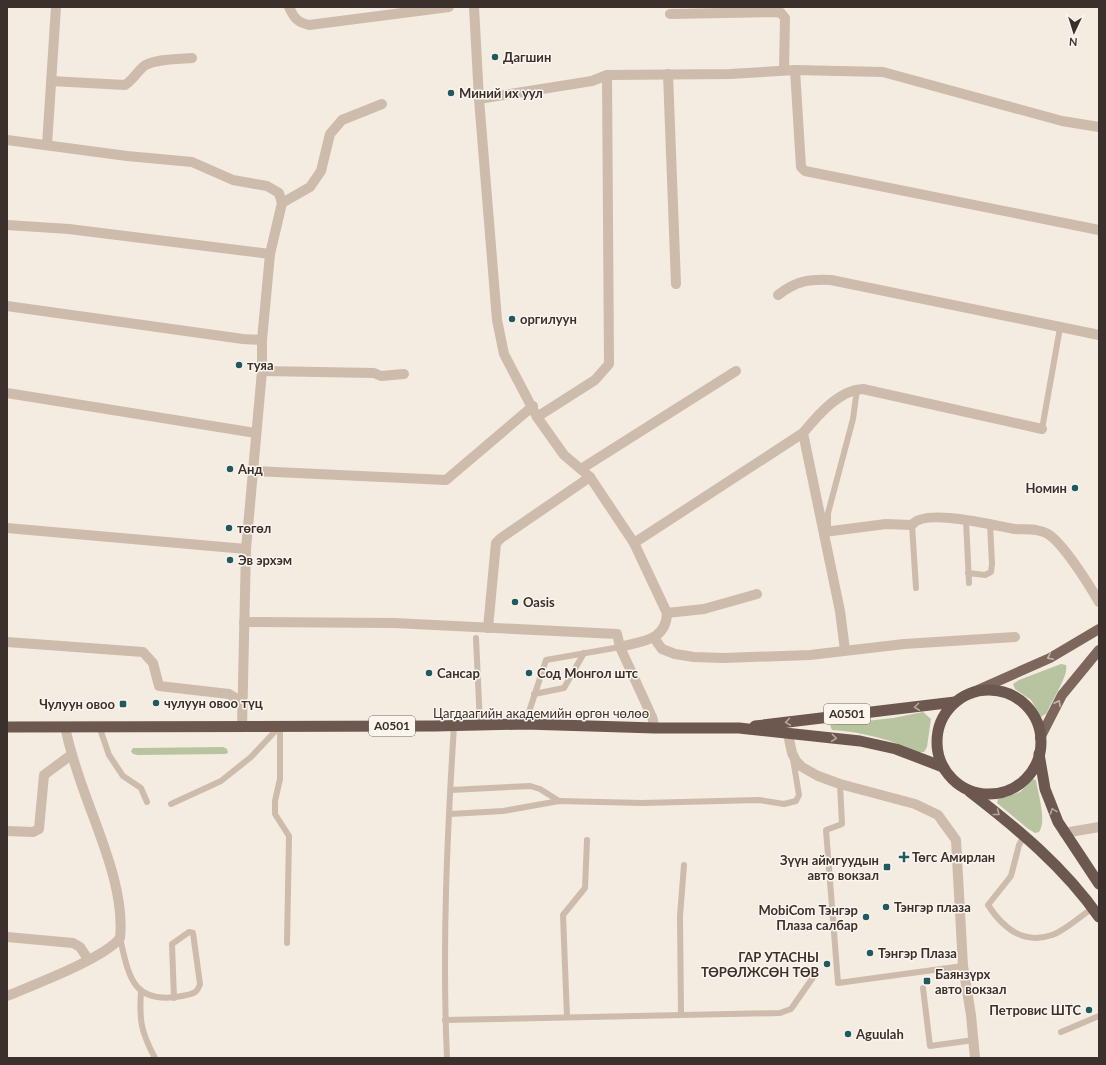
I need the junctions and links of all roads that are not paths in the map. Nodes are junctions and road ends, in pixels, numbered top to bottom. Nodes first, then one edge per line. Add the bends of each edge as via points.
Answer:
1 (56, 7) edge
2 (289, 7) edge
3 (449, 7) edge
4 (474, 7) edge
5 (670, 14) dead end
6 (192, 58) dead end
7 (784, 70) junction
8 (795, 70) junction
9 (668, 74) junction
10 (607, 75) junction
11 (51, 81) junction
12 (479, 99) junction
13 (382, 104) dead end
14 (1099, 127) edge
15 (7, 140) edge
16 (47, 145) junction
17 (282, 203) junction
18 (7, 225) edge
19 (1099, 230) edge
20 (270, 254) junction
21 (676, 284) dead end
22 (778, 295) dead end
23 (7, 306) edge
24 (1060, 328) junction
25 (1099, 335) edge
26 (262, 340) junction
27 (262, 371) junction
28 (736, 371) dead end
29 (404, 374) dead end
30 (857, 389) junction
31 (7, 393) edge
32 (533, 406) junction
33 (537, 417) junction
34 (1042, 429) joint
35 (256, 433) junction
36 (803, 433) junction
37 (581, 469) junction
38 (254, 471) junction
39 (590, 477) junction
40 (966, 520) junction
41 (990, 524) junction
42 (912, 525) junction
43 (7, 528) edge
44 (826, 531) junction
45 (634, 543) junction
46 (246, 549) junction
47 (968, 573) junction
48 (968, 583) dead end
49 (916, 588) dead end
50 (757, 594) dead end
51 (1098, 600) edge
52 (667, 614) junction
53 (244, 622) junction
54 (488, 628) junction
55 (1099, 629) edge
56 (1015, 637) dead end
57 (476, 638) dead end
58 (654, 638) junction
59 (7, 642) edge
60 (620, 647) junction
61 (845, 650) junction
62 (1097, 652) edge
63 (584, 653) junction
64 (971, 693) junction
65 (534, 694) junction
66 (242, 702) junction
67 (955, 702) junction
68 (525, 724) junction
69 (480, 725) junction
70 (99, 726) junction
71 (280, 726) junction
72 (454, 726) junction
73 (7, 727) edge
74 (65, 727) junction
75 (242, 727) junction
76 (655, 728) junction
77 (739, 728) junction
78 (788, 734) junction
79 (1040, 738) junction
80 (792, 753) junction
81 (1039, 753) junction
82 (71, 755) junction
83 (943, 767) junction
84 (955, 781) junction
85 (840, 784) junction
86 (451, 790) junction
87 (559, 801) junction
88 (147, 802) dead end
89 (171, 804) dead end
90 (450, 814) junction
91 (1099, 827) edge
92 (7, 831) edge
93 (1064, 833) junction
94 (1024, 836) junction
95 (587, 840) dead end
96 (684, 865) dead end
97 (1099, 884) edge
98 (1096, 913) edge
99 (7, 938) edge
100 (120, 938) junction
101 (288, 943) dead end
102 (88, 959) junction
103 (963, 966) junction
104 (814, 976) dead end
105 (923, 988) dead end
106 (141, 991) junction
107 (7, 996) edge
108 (174, 998) junction
109 (681, 1015) junction
110 (1099, 1016) edge
111 (567, 1018) junction
112 (445, 1020) junction
113 (1061, 1032) dead end
114 (974, 1040) junction
115 (155, 1058) edge
116 (447, 1058) edge
117 (975, 1058) edge

1 - 11 street
2 - 3 street via 300,23 308,25
4 - 12 street
5 - 7 street via 781,13 785,18
6 - 11 street via 151,63 144,66 125,85
7 - 8 street
7 - 9 street via 730,74
8 - 14 street via 883,72 1062,121
8 - 19 street via 800,167 805,171
9 - 10 street
9 - 21 street
10 - 12 street via 592,81
10 - 33 street via 609,364 595,380
11 - 16 street
12 - 32 street via 497,320 504,354
13 - 17 street via 342,120 330,134 321,171 310,187
15 - 16 street
16 - 17 street via 192,162 233,180 267,186 279,193
17 - 20 street
18 - 20 street via 69,229
20 - 26 street
22 - 24 street via 790,285 810,280 831,280
23 - 26 street
24 - 25 street
24 - 34 lane
26 - 27 street
27 - 29 street via 374,373 381,376
27 - 35 street
28 - 37 street
30 - 34 street
30 - 36 street via 822,412
30 - 44 lane via 853,419 828,513
31 - 35 street
32 - 33 street
32 - 38 street via 446,480
33 - 37 street via 564,455
35 - 38 street
36 - 44 street
36 - 45 street
37 - 39 street
38 - 46 street
39 - 45 street
39 - 54 street via 496,543
40 - 41 street
40 - 42 street via 935,518 918,520
40 - 47 lane
41 - 47 lane via 991,572 985,575
41 - 51 street via 1040,531 1049,535 1089,584
42 - 44 street via 886,524
42 - 49 lane
43 - 46 street
44 - 61 street
45 - 52 street
46 - 53 street
47 - 48 lane
50 - 52 street via 704,609
52 - 58 street via 664,629
53 - 54 street via 394,623
53 - 66 street
54 - 60 street via 617,634
55 -> 64 main road via 1050,658
56 - 61 street
57 - 69 lane
58 - 60 street
58 - 61 street via 666,651 694,658 810,655
59 - 66 street via 143,652 153,663 159,686 229,694
60 - 63 lane
60 - 76 street via 647,704
79 -> 62 main road via 1062,695
63 - 65 lane via 564,688
63 - 65 lane via 546,660
64 - 67 highway, A0501
64 - 79 highway, A0501 via 986,690 1002,692 1017,698 1037,722
65 - 68 lane
66 - 75 street
67 -> 77 highway, Цагдаагийн академийн өргөн чөлөө / A0501
67 - 83 highway, A0501 via 944,716 937,732 937,750
68 - 69 highway, Цагдаагийн академийн өргөн чөлөө / A0501
68 - 76 highway, Цагдаагийн академийн өргөн чөлөө / A0501
69 - 72 highway, Цагдаагийн академийн өргөн чөлөө / A0501
70 - 74 highway, Цагдаагийн академийн өргөн чөлөө / A0501
70 - 75 highway, Цагдаагийн академийн өргөн чөлөө / A0501
70 - 88 lane via 109,755 122,776 141,788
71 - 72 highway, Цагдаагийн академийн өргөн чөлөө / A0501
71 - 75 highway, Цагдаагийн академийн өргөн чөлөө / A0501
71 - 89 lane via 251,757 221,781
71 - 101 lane via 280,779 275,814 289,836
72 - 86 lane
73 - 74 highway, Цагдаагийн академийн өргөн чөлөө / A0501
74 - 82 street
76 - 77 highway, Цагдаагийн академийн өргөн чөлөө / A0501
77 - 78 highway, Цагдаагийн академийн өргөн чөлөө / A0501
78 - 80 street
78 -> 83 highway, Цагдаагийн академийн өргөн чөлөө / A0501 via 860,741 896,750
79 - 81 highway, A0501
80 - 85 street via 802,767
80 - 87 lane via 799,795 796,801 784,804 759,800 642,803
81 - 84 highway, A0501 via 1034,768 1024,779 1012,788 998,793 982,793 968,789
93 -> 81 highway, A0501 via 1045,789
82 - 92 street via 44,775 39,829 33,832
82 - 100 street via 112,875
83 - 84 highway, A0501
84 -> 94 highway, A0501
85 - 103 street via 915,804 938,815 956,840
85 - 103 lane via 842,824 826,830 838,983
86 - 87 lane via 530,786
86 - 90 lane
87 - 90 lane via 503,811
90 - 112 lane
91 - 93 street
93 - 97 highway, A0501
94 - 98 highway, A0501 via 1076,886
94 - 98 lane via 1011,876 988,905 994,913 1024,938 1053,935
95 - 111 lane via 585,888 562,915
96 - 109 lane via 680,916
99 - 102 street via 73,943 80,947
100 - 102 street via 111,947
100 - 106 lane via 128,972
102 - 107 street
103 - 114 street
104 - 109 lane via 791,1009 780,1013
105 - 114 lane via 930,1046
106 - 108 lane via 147,996
106 - 115 lane via 139,1012 143,1037
108 - 108 lane via 194,994 200,984 196,940 193,933 189,932 172,944
109 - 111 lane
110 - 113 lane
111 - 112 lane
112 - 116 lane
114 - 117 street

